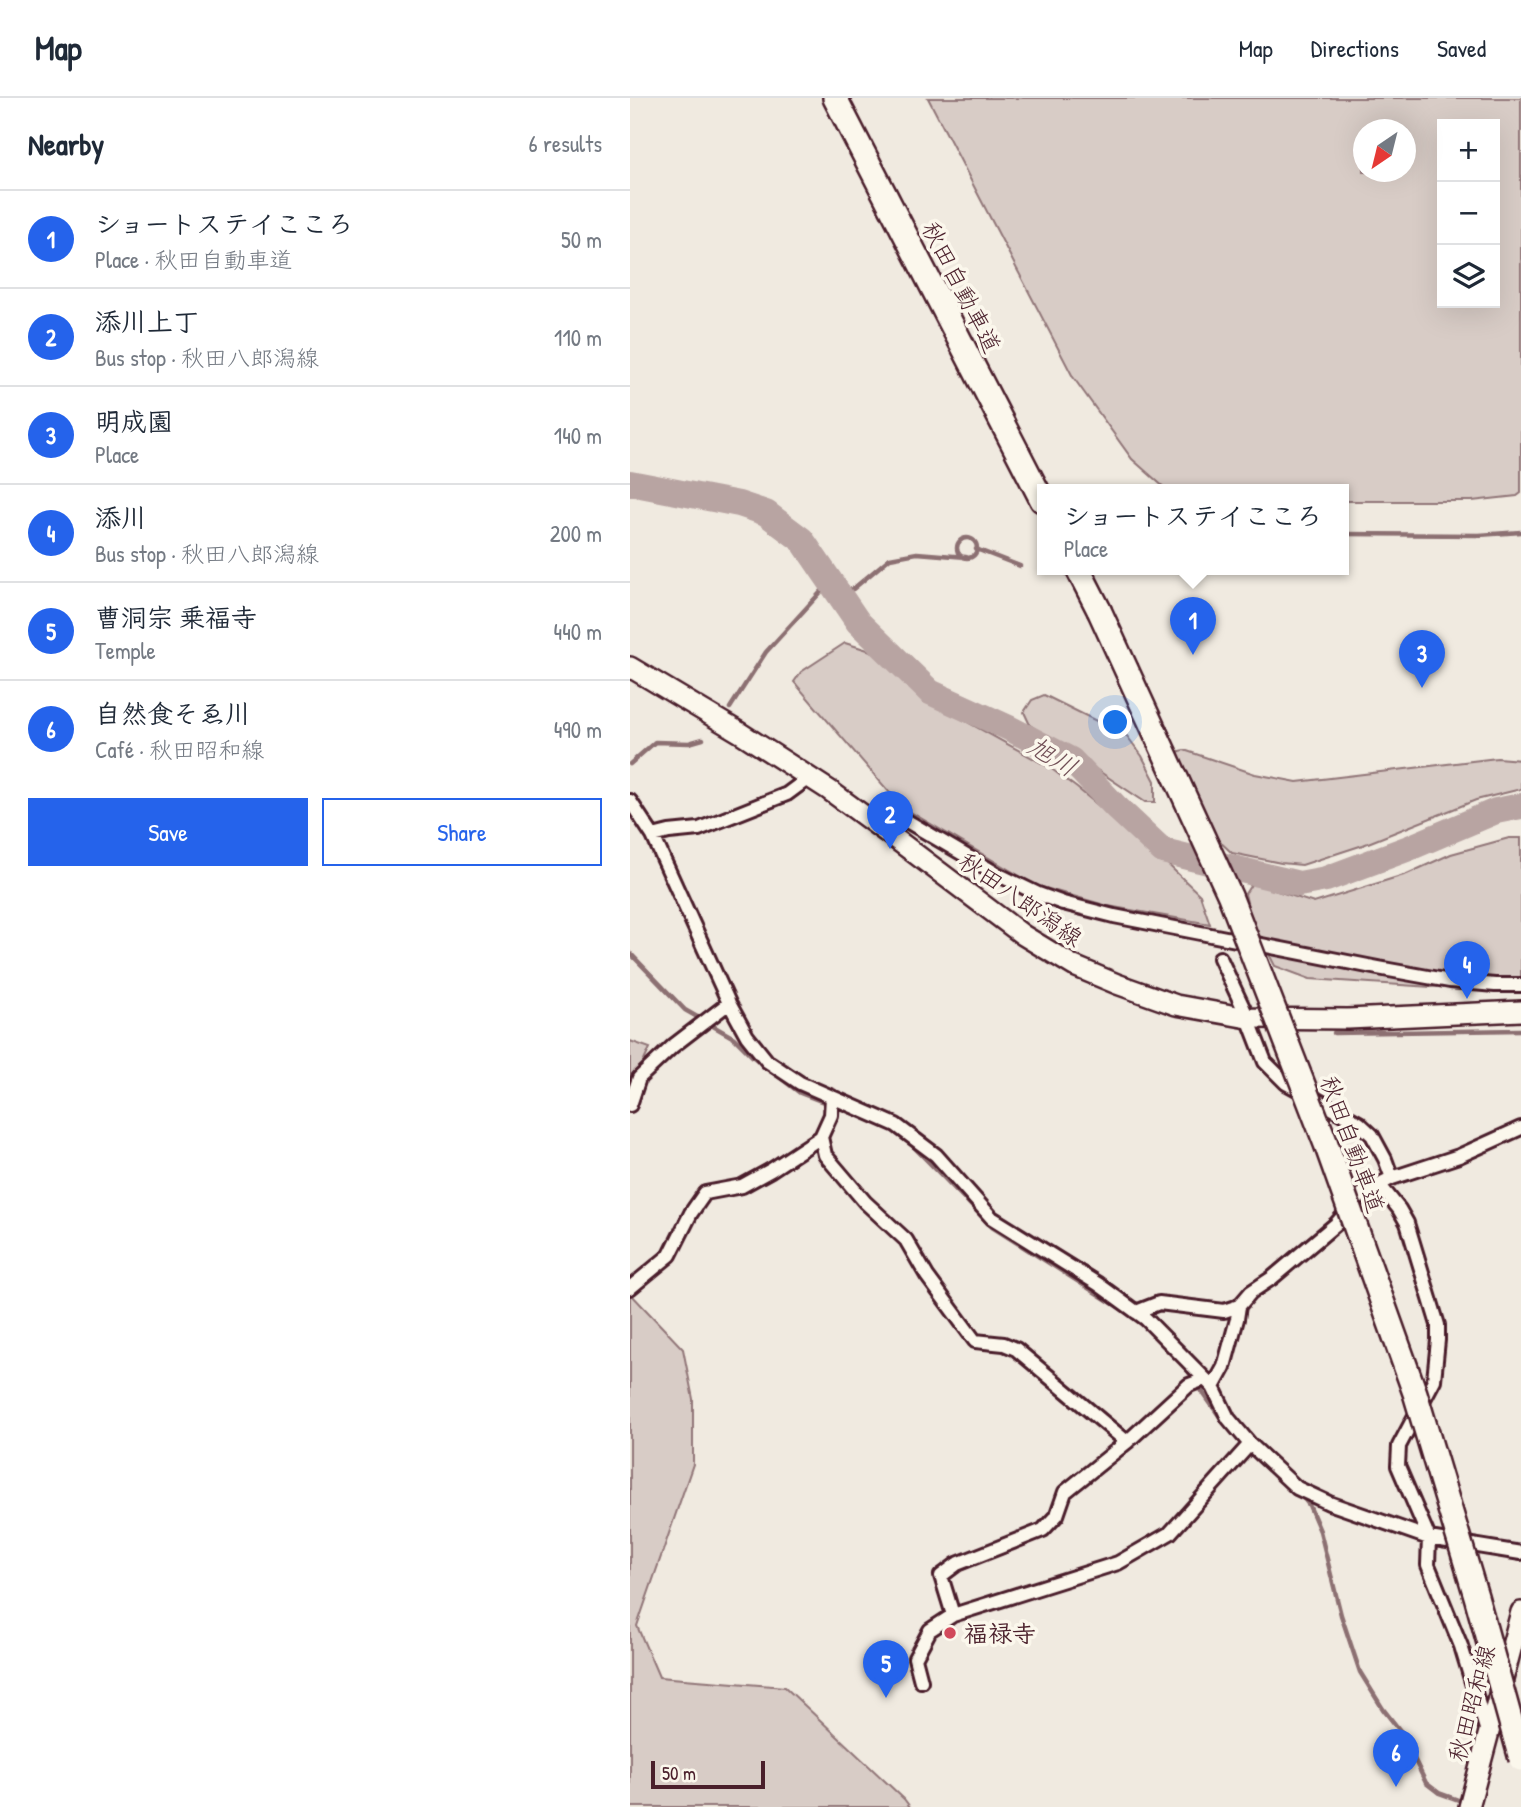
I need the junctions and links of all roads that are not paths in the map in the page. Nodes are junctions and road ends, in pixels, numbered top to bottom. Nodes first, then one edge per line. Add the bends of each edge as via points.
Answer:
1 (835, 98) edge
2 (1037, 490) edge
3 (1081, 575) edge
4 (630, 667) edge
5 (810, 777) junction
6 (630, 801) edge
7 (880, 827) junction
8 (653, 836) junction
9 (1220, 958) dead end
10 (1521, 985) edge
11 (729, 1003) junction
12 (1521, 1011) edge
13 (1248, 1018) junction
14 (832, 1103) junction
15 (630, 1105) edge
16 (1521, 1128) edge
17 (821, 1137) junction
18 (1392, 1178) junction
19 (1379, 1184) junction
20 (630, 1288) edge
21 (1239, 1306) junction
22 (1136, 1312) junction
23 (1202, 1382) junction
24 (1127, 1442) junction
25 (1248, 1446) junction
26 (1429, 1538) junction
27 (1521, 1553) edge
28 (1521, 1612) edge
29 (953, 1615) junction
30 (921, 1681) dead end
31 (1488, 1737) junction
32 (1521, 1759) edge
33 (1469, 1807) edge

1 - 2 highway, 秋田自動車道
3 - 32 highway, 秋田自動車道, bridge via 1230,896 1326,1144 1415,1394
4 - 5 main road, 秋田八郎潟線
5 - 7 main road, 秋田八郎潟線
5 - 8 street via 787,794 699,830
6 - 8 street
7 - 10 street via 895,814 997,874 1038,894 1088,909 1450,981
7 - 13 main road, 秋田八郎潟線 via 1023,935 1074,966 1176,1005
8 - 11 street
9 - 13 street
11 - 14 street via 747,1036 768,1060
11 - 15 street via 639,1079
12 - 13 main road, 秋田八郎潟線 via 1348,1020
13 - 18 street via 1272,1071 1359,1123 1372,1135
14 - 17 street
14 - 22 street via 897,1125 936,1155 992,1218
16 - 18 street via 1459,1156
17 - 20 street via 743,1186 705,1193 670,1255
17 - 24 street via 825,1155 906,1240 975,1341 1016,1349
18 - 19 street
19 - 21 street via 1365,1191 1336,1224
19 - 26 street via 1407,1223 1438,1325 1434,1380 1404,1435 1398,1456 1398,1466
21 - 22 street via 1224,1311 1159,1303
21 - 23 street via 1224,1367
22 - 23 street
23 - 24 street
23 - 25 street
24 - 29 street via 1065,1492 1057,1515 1042,1530 957,1564 941,1576
25 - 26 street via 1297,1488
25 - 29 street via 1170,1533 1118,1563
26 - 27 street
26 - 31 street via 1428,1564 1461,1646
28 - 31 main road, 秋田昭和線
29 - 30 street via 930,1630 915,1658
31 - 33 main road, 秋田昭和線

